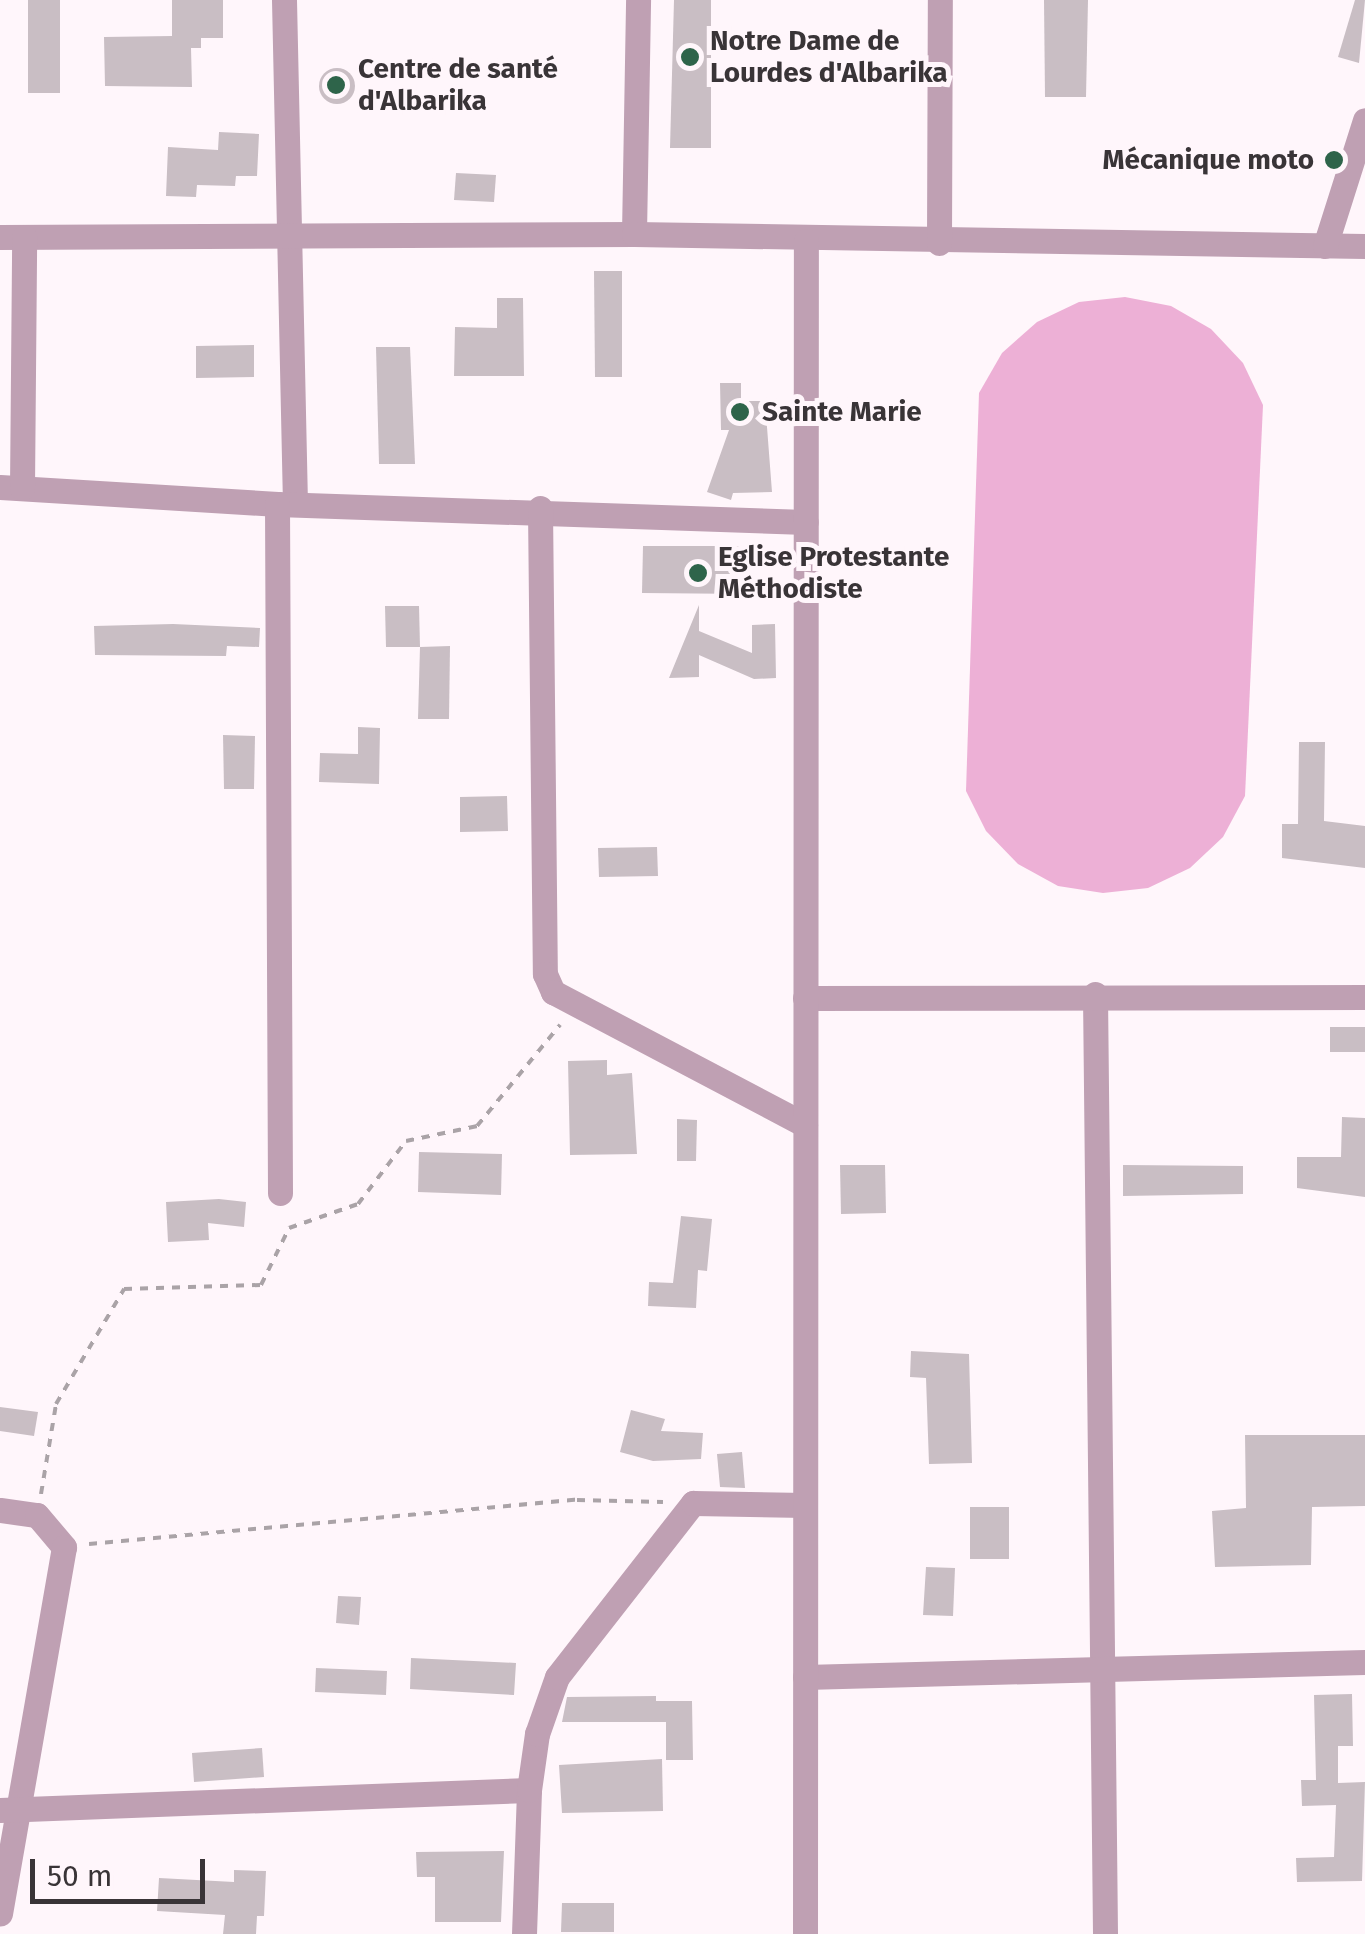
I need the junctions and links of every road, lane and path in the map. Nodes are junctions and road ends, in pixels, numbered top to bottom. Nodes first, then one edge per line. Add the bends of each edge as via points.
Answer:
1 (284, 0) edge
2 (638, 0) edge
3 (940, 0) edge
4 (1365, 120) edge
5 (634, 234) junction
6 (12, 237) edge
7 (285, 238) junction
8 (806, 241) junction
9 (939, 243) junction
10 (1326, 246) junction
11 (1365, 246) edge
12 (11, 488) edge
13 (286, 503) junction
14 (540, 508) junction
15 (806, 522) junction
16 (1096, 994) junction
17 (1365, 997) edge
18 (805, 998) junction
19 (576, 1006) junction
20 (805, 1125) junction
21 (280, 1193) dead end
22 (692, 1503) junction
23 (805, 1505) junction
24 (0, 1510) edge
25 (37, 1515) junction
26 (64, 1546) junction
27 (1365, 1662) edge
28 (1102, 1670) junction
29 (805, 1677) junction
30 (529, 1790) junction
31 (9, 1810) edge
32 (0, 1914) edge
33 (524, 1934) edge
34 (805, 1934) edge
35 (1105, 1934) edge

1 - 7 street
2 - 5 street
3 - 9 street
4 - 10 street
5 - 7 street
5 - 8 street
6 - 7 street
6 - 12 street
7 - 13 street
8 - 9 street
8 - 15 street
9 - 10 street
10 - 11 street
12 - 13 street
13 - 14 street
13 - 21 street
14 - 15 street
14 - 19 street via 545,974 553,992
15 - 18 street
16 - 17 street
16 - 18 street
16 - 28 street
18 - 20 street
19 - 20 street
19 - 25 path via 476,1126 406,1141 358,1204 289,1228 260,1285 124,1290 56,1404
20 - 23 street
22 - 23 street
22 - 26 path via 577,1500
22 - 30 street via 557,1677 537,1734
23 - 29 street
24 - 25 street
25 - 26 street
26 - 31 street
27 - 28 street
28 - 29 street
28 - 35 street
29 - 34 street
30 - 31 street
30 - 33 street
31 - 32 street

